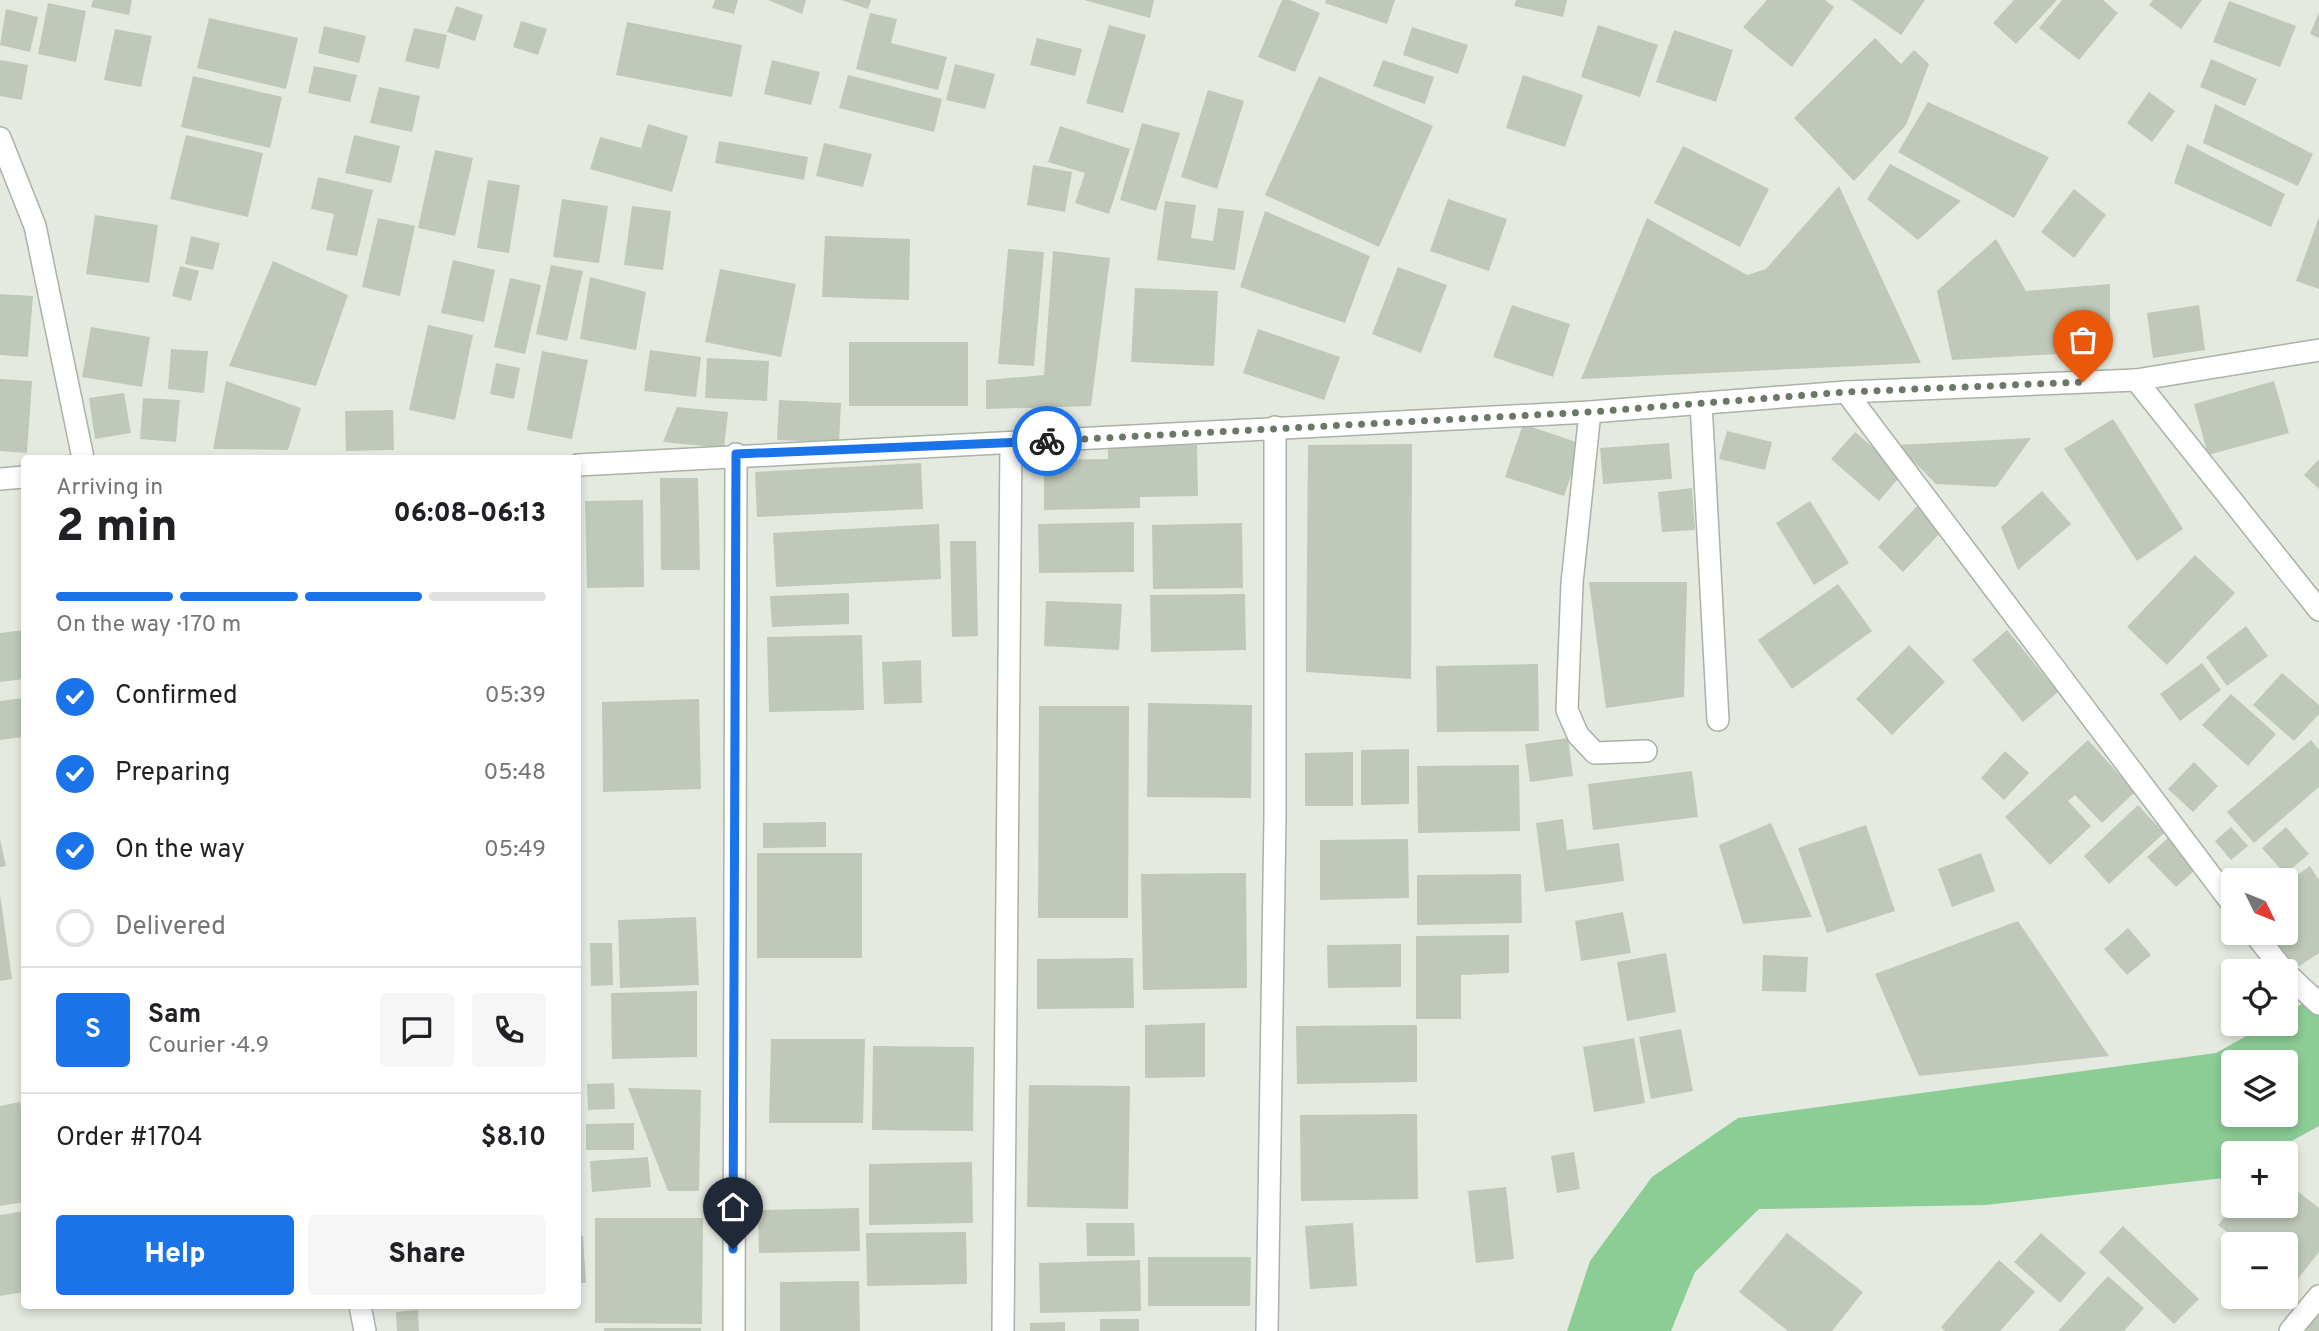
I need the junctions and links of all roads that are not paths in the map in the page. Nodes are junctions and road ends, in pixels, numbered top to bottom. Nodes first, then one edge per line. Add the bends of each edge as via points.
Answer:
1 (0, 138) edge
2 (2319, 350) edge
3 (2136, 380) junction
4 (1846, 392) junction
5 (1701, 403) junction
6 (1590, 412) junction
7 (1275, 427) junction
8 (1011, 443) junction
9 (736, 454) junction
10 (82, 455) edge
11 (581, 465) edge
12 (21, 477) edge
13 (0, 479) edge
14 (2319, 610) edge
15 (1718, 720) dead end
16 (1646, 751) dead end
17 (2221, 889) edge
18 (2263, 945) edge
19 (2274, 959) edge
20 (2298, 984) edge
21 (2319, 1004) edge
22 (2319, 1296) edge
23 (361, 1309) edge
24 (365, 1331) edge
25 (734, 1331) edge
26 (1003, 1331) edge
27 (1267, 1331) edge
28 (2290, 1331) edge

1 - 10 street via 35,226
2 - 3 street
3 - 4 street
3 - 14 street
4 - 5 street
4 - 17 street
5 - 6 street
5 - 15 street
6 - 7 street
6 - 16 street via 1572,583 1567,710 1578,735 1595,753
7 - 8 street
7 - 27 street
8 - 9 street
8 - 26 street
9 - 11 street
9 - 25 street
12 - 13 street
18 - 19 street
20 - 21 street
22 - 28 street
23 - 24 street

